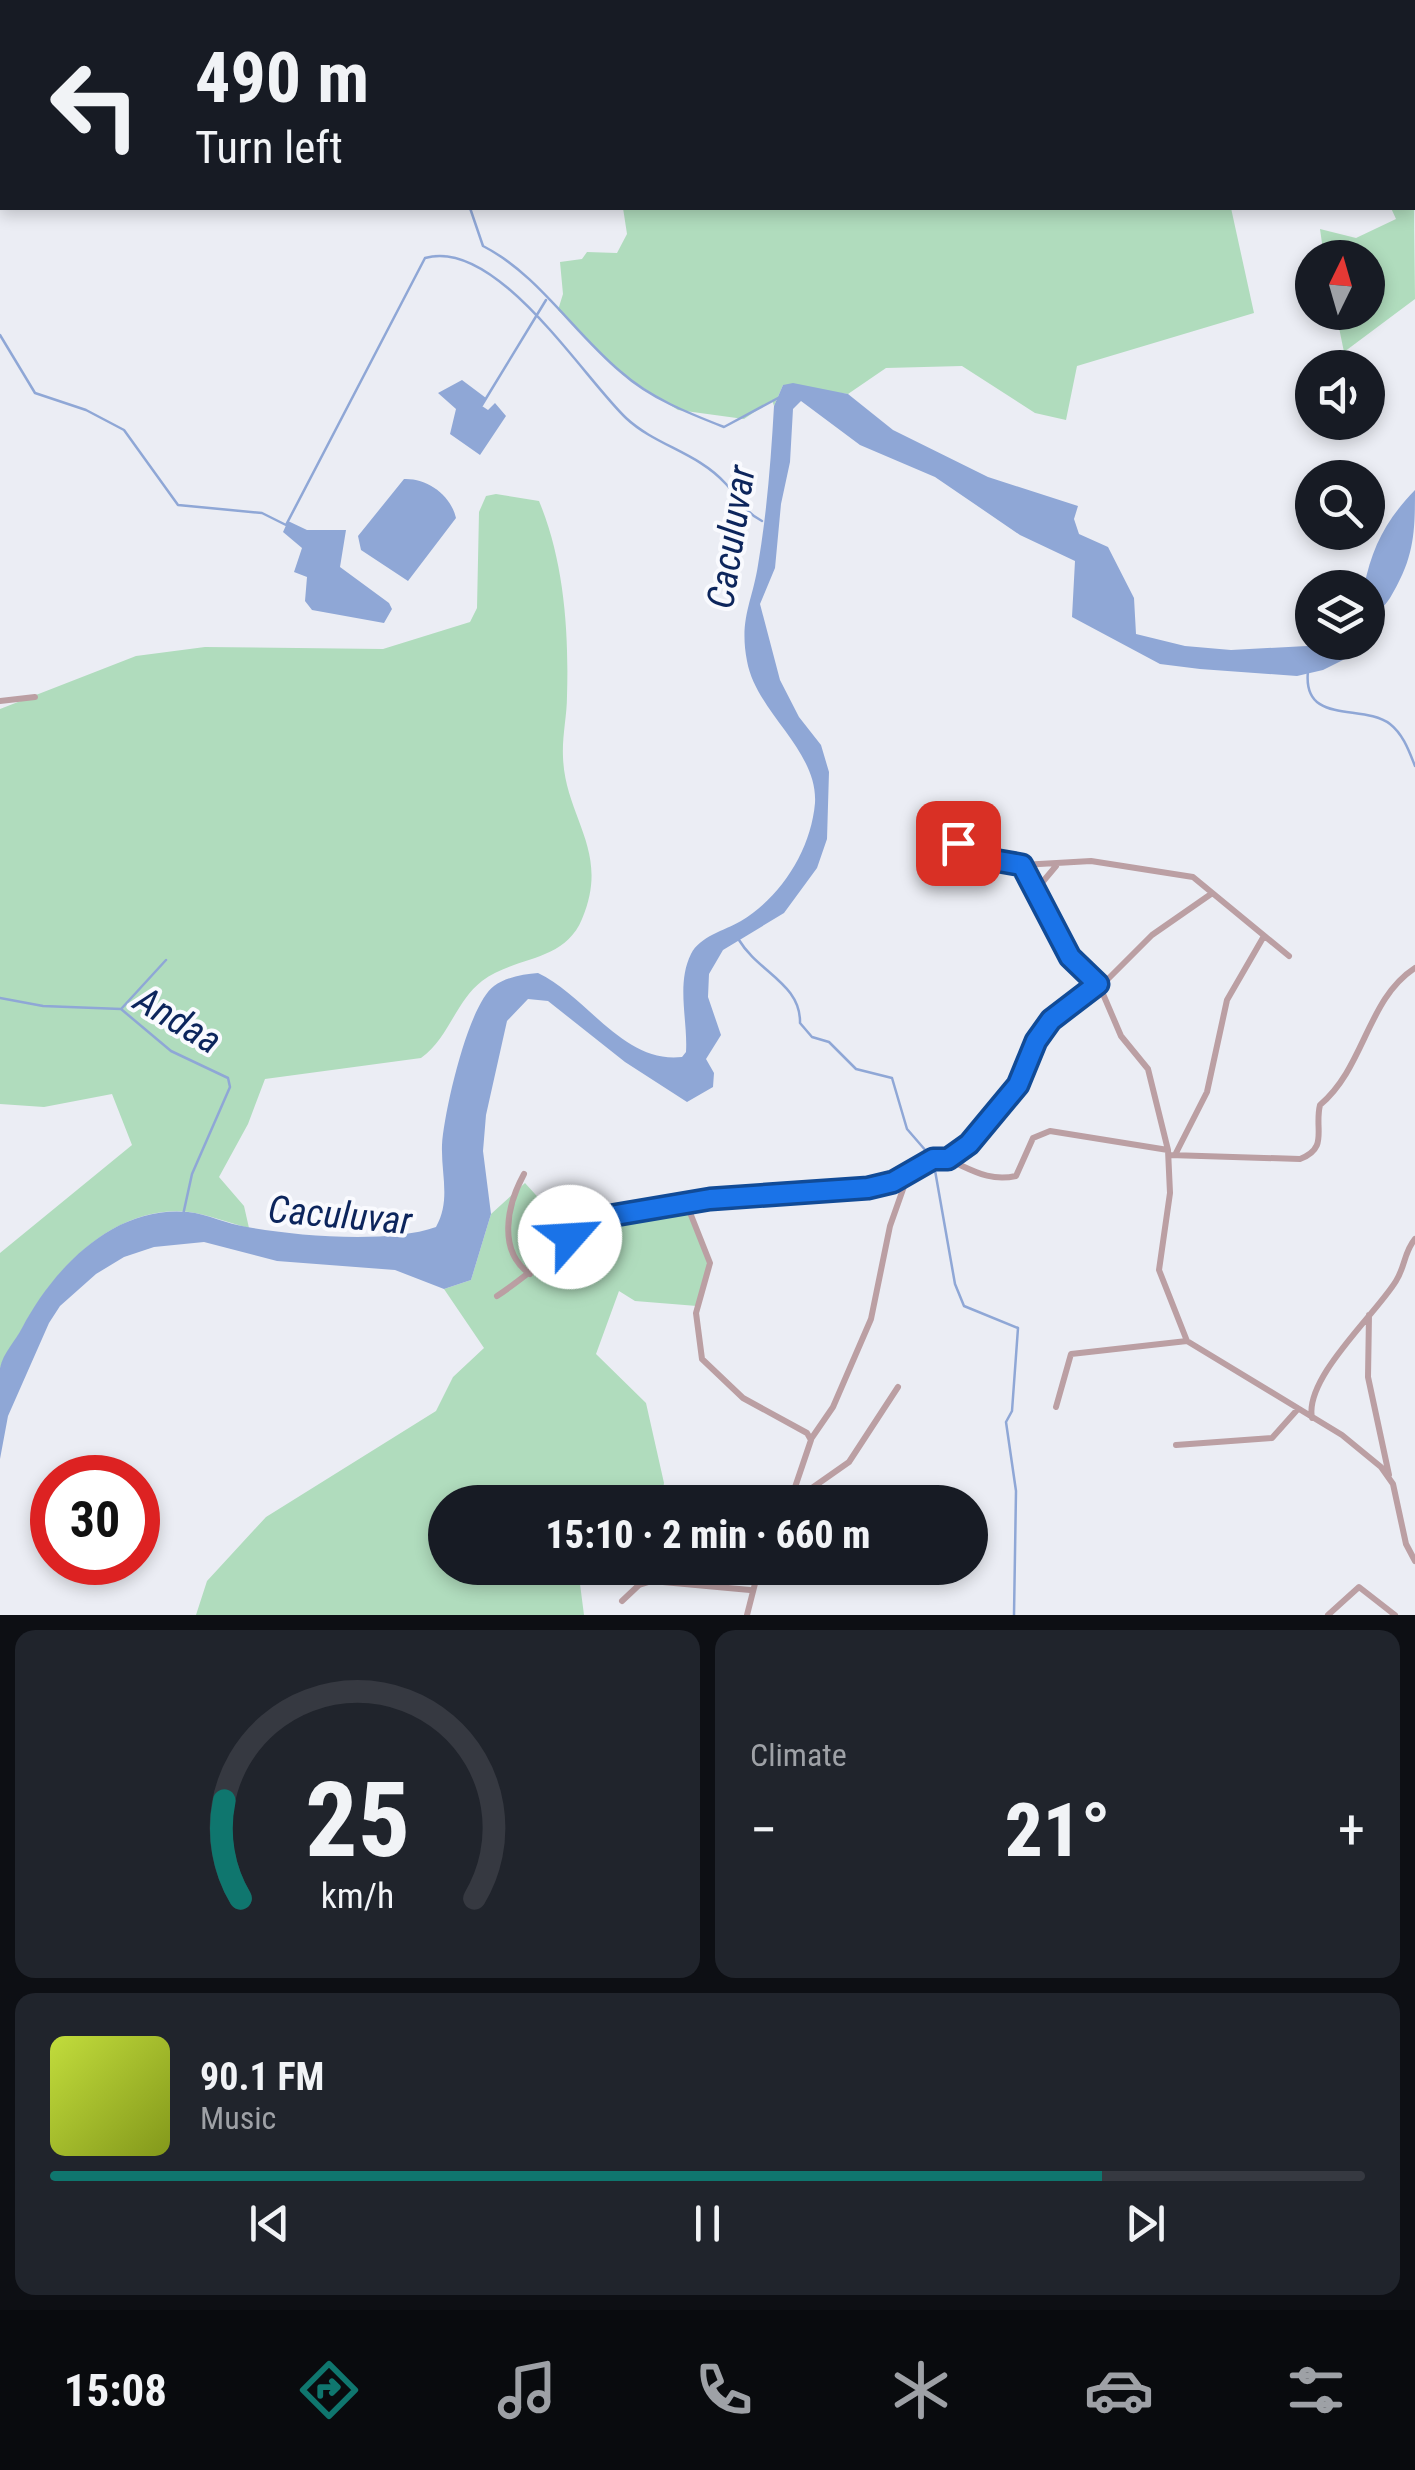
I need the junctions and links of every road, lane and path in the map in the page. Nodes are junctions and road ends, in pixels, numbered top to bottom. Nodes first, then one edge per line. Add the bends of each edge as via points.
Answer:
1 (35, 697) dead end
2 (0, 701) edge
3 (940, 820) dead end
4 (1022, 865) junction
5 (1057, 865) junction
6 (1034, 892) junction
7 (1211, 894) junction
8 (1264, 936) junction
9 (1289, 956) dead end
10 (1415, 968) edge
11 (1099, 986) junction
12 (1171, 1153) junction
13 (948, 1159) junction
14 (524, 1174) dead end
15 (908, 1175) junction
16 (687, 1205) junction
17 (1415, 1239) edge
18 (530, 1274) junction
19 (497, 1296) dead end
20 (1370, 1314) junction
21 (1187, 1341) junction
22 (898, 1386) dead end
23 (1056, 1407) dead end
24 (1297, 1410) junction
25 (1312, 1418) junction
26 (811, 1440) junction
27 (1176, 1445) dead end
28 (1389, 1475) junction
29 (796, 1485) edge
30 (816, 1485) edge
31 (1415, 1561) edge
32 (752, 1585) edge
33 (750, 1590) junction
34 (622, 1601) dead end
35 (746, 1615) edge
36 (1328, 1615) edge
37 (1395, 1615) edge

1 - 2 street
3 - 4 street via 967,853
4 - 5 street
4 - 6 street
5 - 6 street
5 - 7 street via 1133,864 1193,877
6 - 11 street via 1070,957
7 - 8 street
7 - 11 street via 1152,935
8 - 9 street
8 - 12 street via 1227,1000 1207,1092
10 - 12 street via 1388,990 1343,1086 1320,1105 1321,1140 1314,1152 1300,1159
11 - 12 street via 1121,1036 1151,1076
11 - 13 street via 1051,1020 1001,1108
12 - 13 street via 1050,1131 1028,1145 1016,1176 972,1173
12 - 21 street via 1159,1270
13 - 15 street via 933,1159
14 - 18 street via 512,1201 508,1240 518,1265
15 - 16 street via 832,1194 730,1196
15 - 26 street via 871,1319 833,1407
16 - 18 street via 598,1218
16 - 26 street via 710,1263 696,1313 702,1359 743,1398
17 - 20 street via 1396,1282
18 - 19 street
20 - 25 street via 1312,1399
20 - 28 street via 1368,1377
21 - 23 street via 1071,1354
21 - 24 street
22 - 30 street via 849,1462
24 - 25 street
24 - 27 street via 1272,1438
25 - 28 street
26 - 29 street
28 - 31 street
32 - 33 street
33 - 34 street via 652,1581
33 - 35 street
36 - 37 street via 1358,1587

